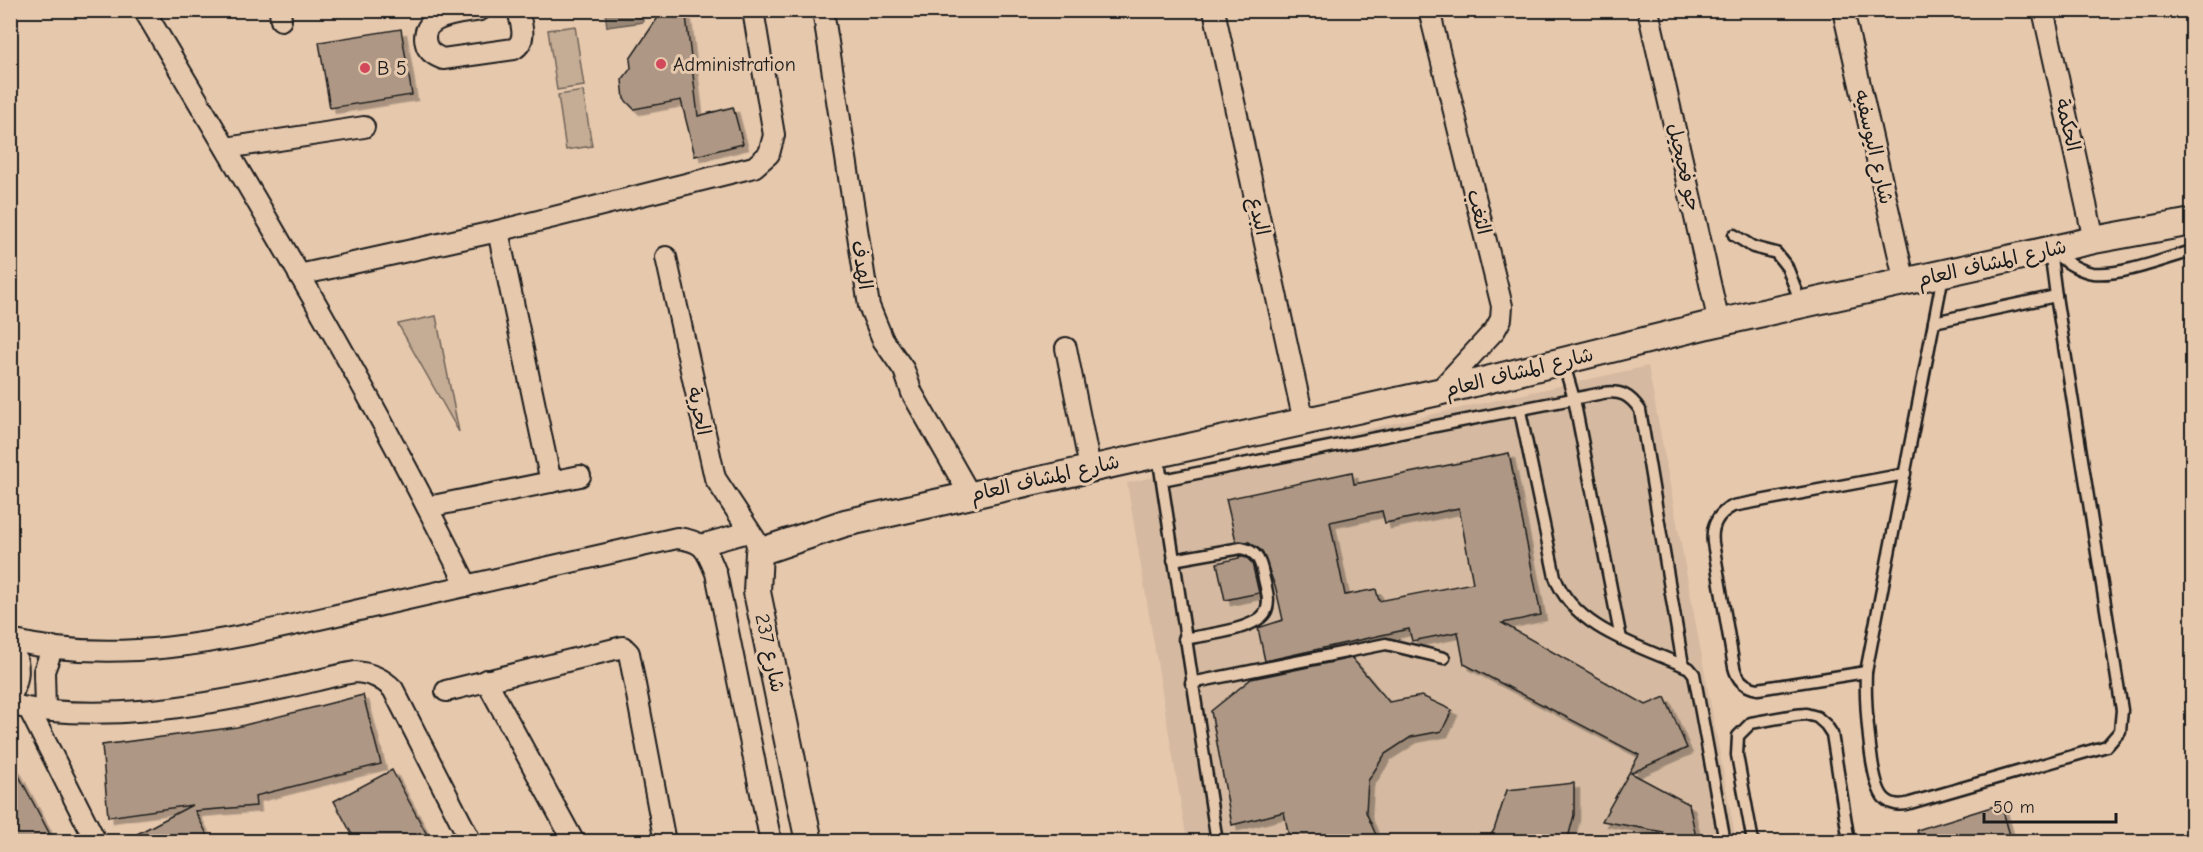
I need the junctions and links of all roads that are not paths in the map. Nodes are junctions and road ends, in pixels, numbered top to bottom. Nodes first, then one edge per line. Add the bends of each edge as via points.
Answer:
1 (144, 10) edge
2 (480, 10) edge
3 (518, 10) edge
4 (753, 10) edge
5 (823, 10) edge
6 (1214, 10) edge
7 (1429, 10) edge
8 (1648, 10) edge
9 (1843, 10) edge
10 (2043, 10) edge
11 (364, 127) dead end
12 (226, 148) junction
13 (2193, 222) edge
14 (498, 231) junction
15 (1734, 235) dead end
16 (2094, 240) junction
17 (2050, 250) junction
18 (2193, 251) edge
19 (666, 257) dead end
20 (1943, 274) junction
21 (299, 275) junction
22 (1905, 283) junction
23 (2056, 296) junction
24 (1802, 305) junction
25 (1934, 322) junction
26 (1719, 323) junction
27 (1066, 348) dead end
28 (1563, 361) junction
29 (1438, 392) junction
30 (1574, 399) junction
31 (1520, 411) junction
32 (1304, 422) junction
33 (1158, 452) junction
34 (1090, 468) junction
35 (1905, 474) junction
36 (580, 476) dead end
37 (1162, 480) junction
38 (551, 482) junction
39 (970, 495) junction
40 (428, 507) junction
41 (754, 542) junction
42 (700, 545) junction
43 (1173, 560) junction
44 (467, 586) junction
45 (1184, 639) junction
46 (1621, 639) junction
47 (10, 640) edge
48 (10, 645) edge
49 (53, 647) junction
50 (1444, 658) dead end
51 (1683, 666) junction
52 (1866, 672) junction
53 (486, 680) junction
54 (1191, 683) junction
55 (446, 691) dead end
56 (10, 699) edge
57 (28, 708) edge
58 (96, 842) edge
59 (471, 842) edge
60 (574, 842) edge
61 (665, 842) edge
62 (771, 842) edge
63 (809, 842) edge
64 (1217, 842) edge
65 (1725, 842) edge
66 (1753, 842) edge
67 (1849, 842) edge

1 - 12 street
2 - 3 street via 431,23 425,34 427,48 443,59 514,49 523,37
4 - 14 street via 774,135 763,162 745,171
5 - 39 street, الهدف via 871,313
6 - 32 street, البدع
7 - 29 street, الثغب via 1502,306 1496,330
8 - 26 street, جو فحيحيل
9 - 22 street, شارع اليوسفيه
10 - 16 street, الحكمة
11 - 12 street
12 - 21 street
13 - 16 street, شارع المشاف العام
14 - 21 street
14 - 38 street
15 - 24 lane via 1753,247 1776,253 1787,267
16 - 17 street, شارع المشاف العام
17 - 18 lane via 2092,273 2116,271
17 - 20 street, شارع المشاف العام
17 - 23 lane
19 - 41 street, الحرية via 715,478
20 - 22 street, شارع المشاف العام
20 - 25 lane
21 - 40 street
22 - 24 street, شارع المشاف العام
23 - 25 lane
23 - 52 lane via 2122,710 2120,731 2107,746 1896,805 1883,797 1878,784 1866,712
24 - 26 street, شارع المشاف العام
25 - 35 lane
26 - 28 street, شارع المشاف العام
27 - 34 street
28 - 29 street, شارع المشاف العام
28 - 30 lane
29 - 32 street, شارع المشاف العام
30 - 31 lane
30 - 46 lane
30 - 51 lane via 1614,391 1625,394 1640,410
31 - 37 lane
31 - 46 lane via 1559,587 1578,612
32 - 33 street, شارع المشاف العام
33 - 34 street, شارع المشاف العام
33 - 37 lane
34 - 39 street, شارع المشاف العام
35 - 52 lane
35 - 52 lane via 1733,506 1714,525 1715,554 1739,680 1758,689
36 - 38 street
37 - 43 lane
38 - 40 street
39 - 41 street, شارع المشاف العام
40 - 44 street
41 - 42 street
41 - 63 street, شارع 237 via 757,592
42 - 44 street via 694,540 677,538
42 - 62 street via 707,550 716,573
43 - 45 lane
43 - 45 lane via 1241,548 1249,550 1260,561 1268,601 1266,610 1254,623
44 - 49 street via 186,647 113,651
45 - 54 lane
46 - 51 lane
47 - 49 street
48 - 56 street via 19,665
49 - 57 street
50 - 54 lane via 1386,644
51 - 65 lane via 1697,681
53 - 55 street
53 - 60 street
53 - 61 street via 619,646 627,649
54 - 64 lane
57 - 58 street
57 - 59 street via 85,712 151,709 366,672 386,681 393,689
66 - 67 lane via 1737,755 1738,736 1751,723 1806,714 1818,717 1832,734

